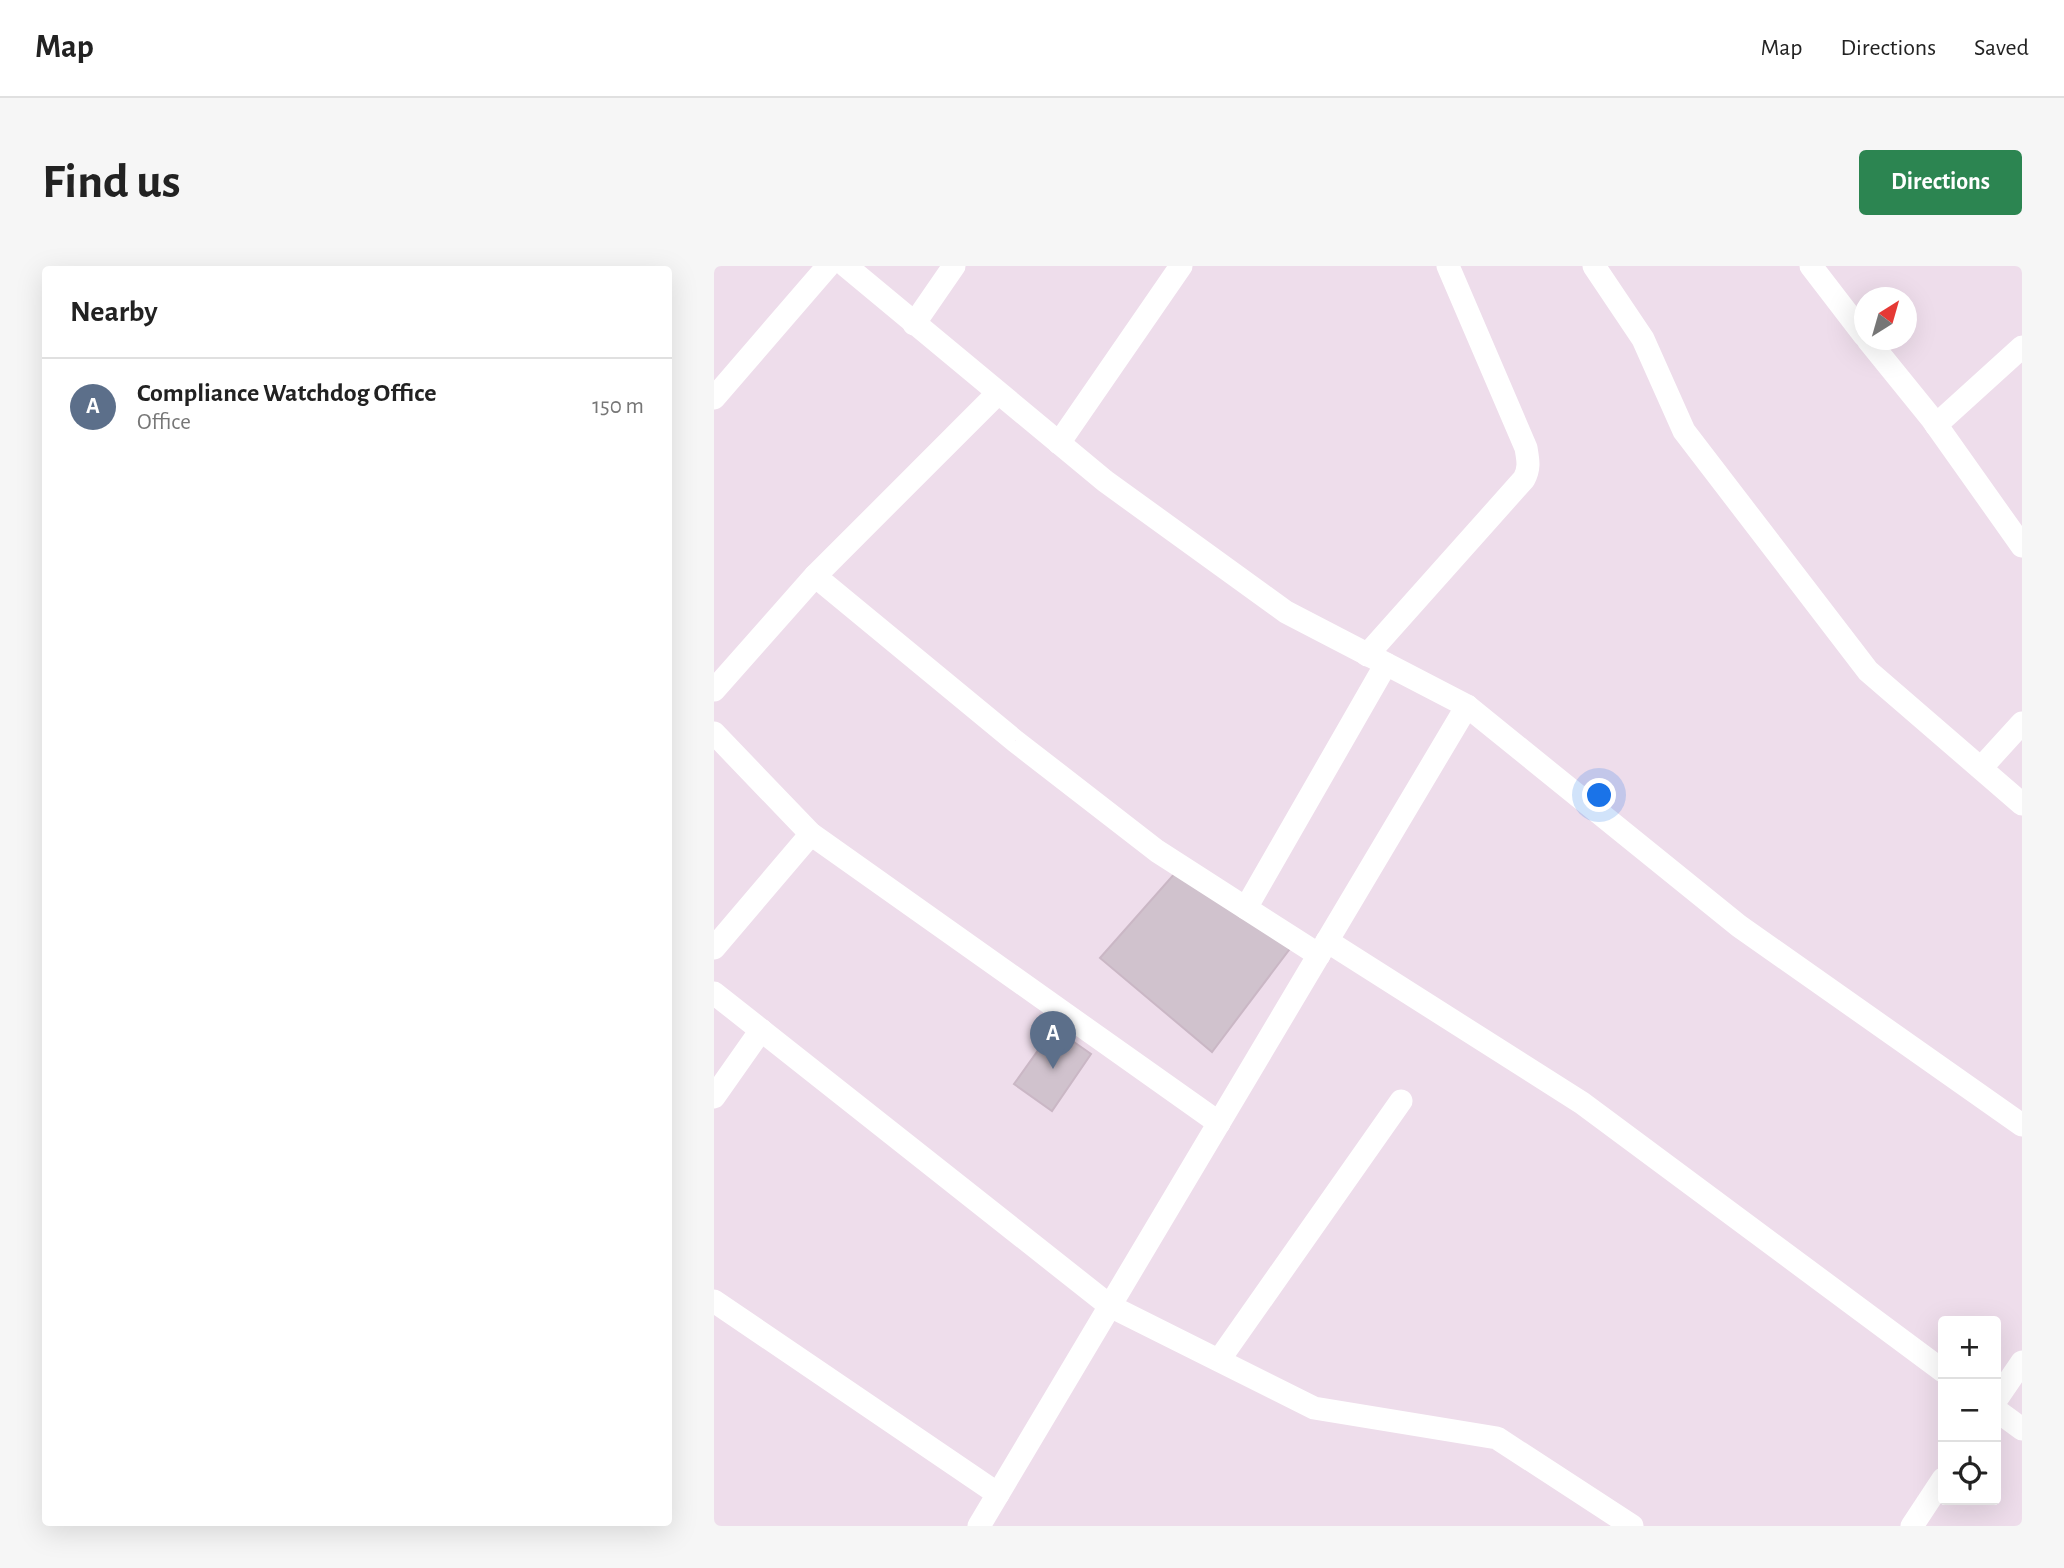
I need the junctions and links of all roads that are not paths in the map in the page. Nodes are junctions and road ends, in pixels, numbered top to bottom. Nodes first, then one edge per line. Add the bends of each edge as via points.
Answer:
1 (828, 266) edge
2 (846, 266) edge
3 (954, 266) edge
4 (1181, 266) edge
5 (1448, 266) edge
6 (1594, 266) edge
7 (1811, 266) edge
8 (1854, 322) edge
9 (914, 324) junction
10 (1876, 350) edge
11 (2020, 353) edge
12 (998, 394) junction
13 (714, 398) edge
14 (1936, 425) junction
15 (1059, 443) junction
16 (2022, 547) edge
17 (815, 576) junction
18 (1377, 660) junction
19 (714, 690) edge
20 (1467, 706) junction
21 (2022, 723) edge
22 (714, 733) edge
23 (1981, 768) junction
24 (2022, 804) edge
25 (811, 834) junction
26 (1246, 908) junction
27 (714, 948) edge
28 (1323, 948) junction
29 (714, 993) edge
30 (761, 1030) junction
31 (714, 1097) edge
32 (1401, 1101) dead end
33 (1219, 1123) junction
34 (2022, 1125) edge
35 (714, 1301) edge
36 (1110, 1306) junction
37 (1219, 1360) junction
38 (2022, 1362) edge
39 (1938, 1367) edge
40 (2001, 1393) edge
41 (2001, 1414) edge
42 (2022, 1429) edge
43 (1938, 1487) edge
44 (998, 1494) junction
45 (979, 1526) edge
46 (1632, 1526) edge
47 (1912, 1526) edge

1 - 13 street
2 - 9 street
3 - 9 street
4 - 15 street
5 - 18 street via 1526,448 1528,471
6 - 23 street via 1643,339 1684,431 1851,649 1868,671
7 - 8 street
9 - 12 street
10 - 14 street
11 - 14 street
12 - 15 street
12 - 17 street
14 - 16 street
15 - 18 street via 1286,612
17 - 19 street
17 - 26 street via 1157,851
18 - 20 street
18 - 26 street
20 - 28 street
20 - 34 street via 1739,926
21 - 23 street
22 - 25 street
23 - 24 street
25 - 27 street
25 - 33 street
26 - 28 street
28 - 33 street
28 - 39 street via 1582,1103
29 - 30 street
30 - 31 street
30 - 36 street
32 - 37 street
33 - 36 street
35 - 44 street
36 - 37 street
36 - 44 street
37 - 46 street via 1314,1408 1497,1438
38 - 40 street
41 - 42 street
43 - 47 street
44 - 45 street

